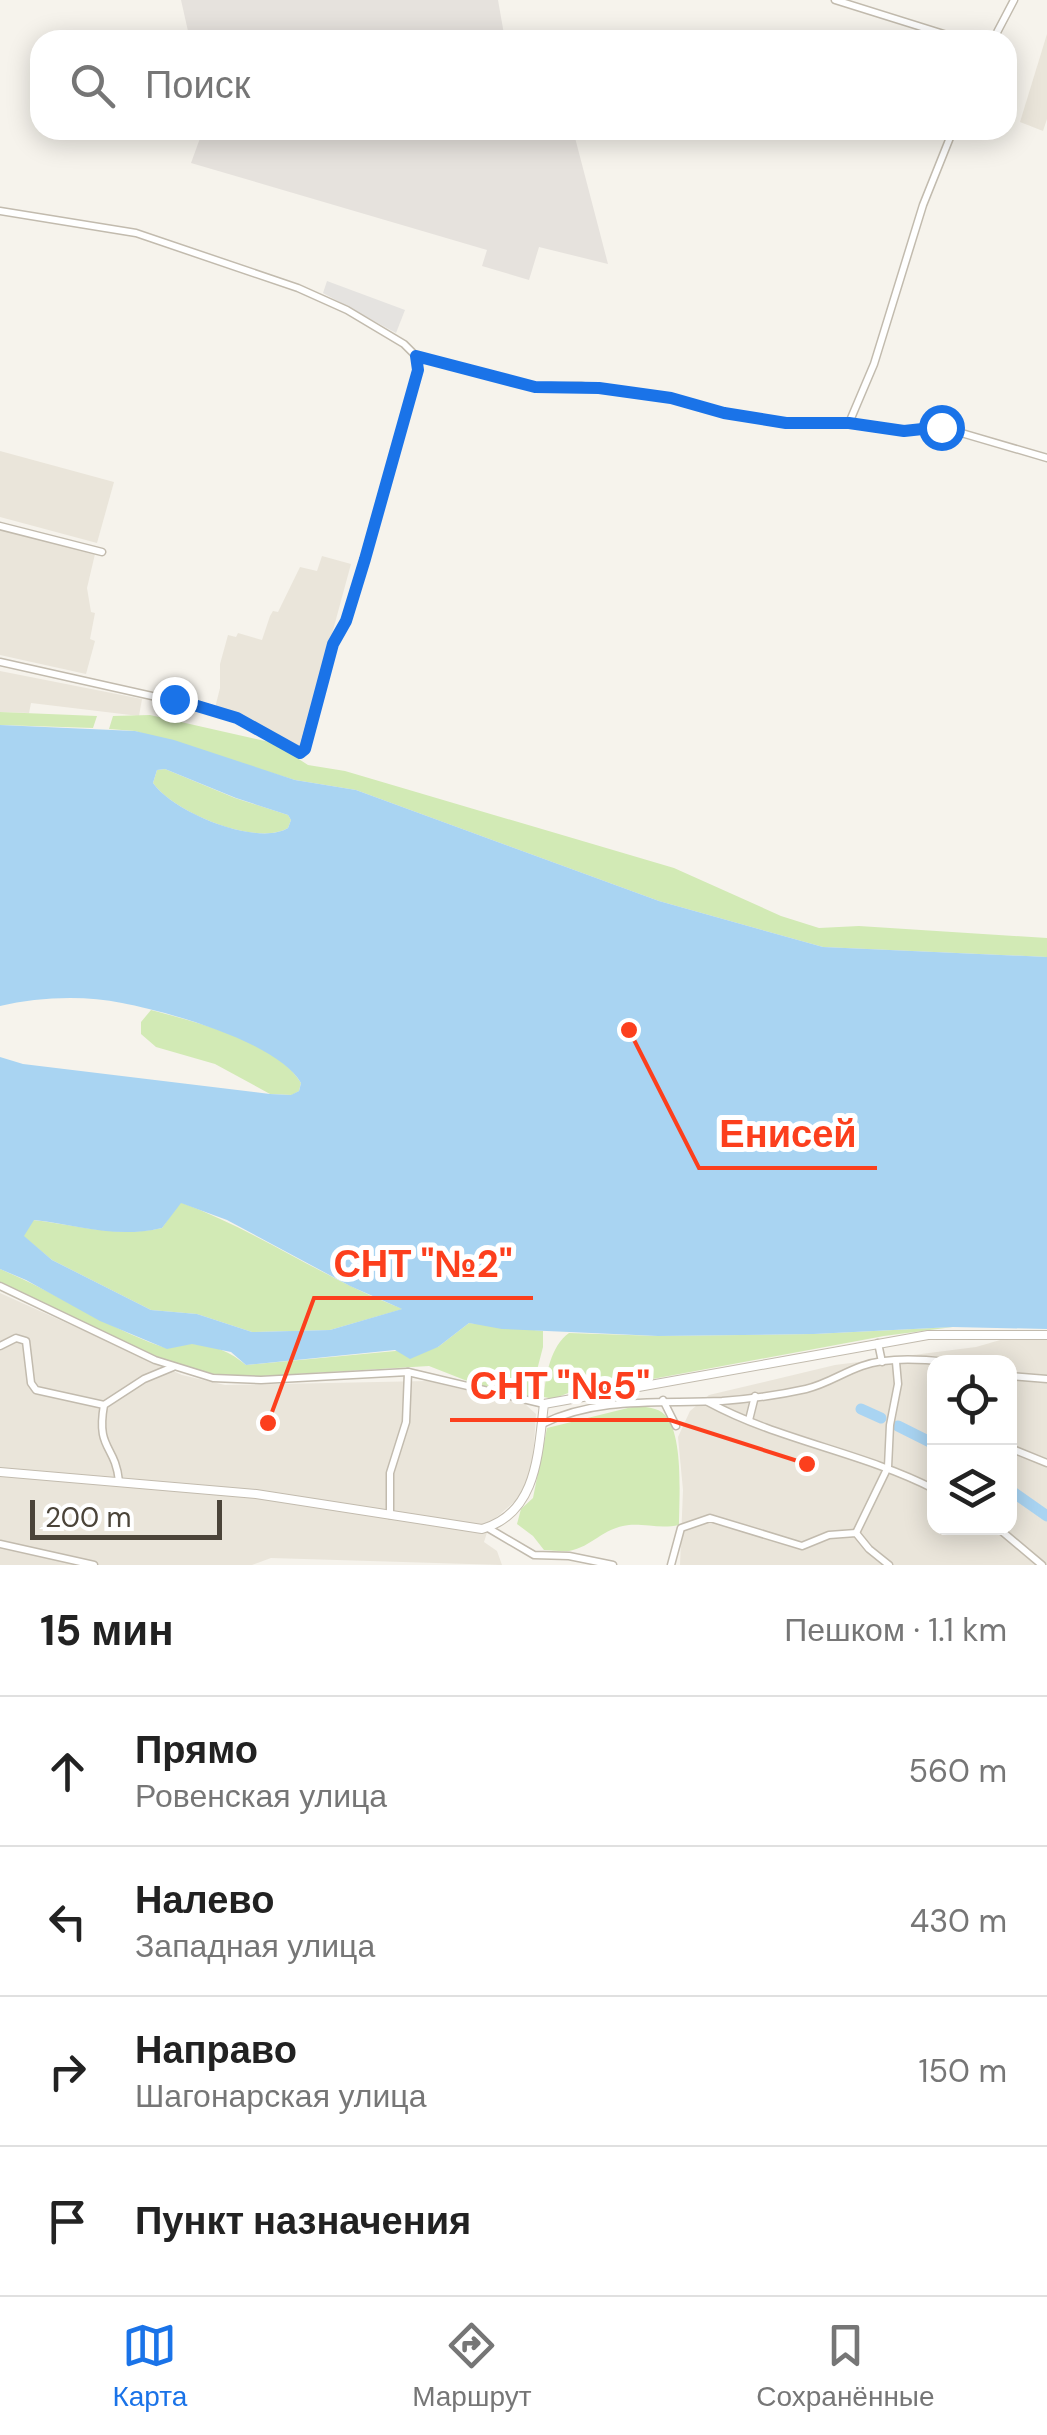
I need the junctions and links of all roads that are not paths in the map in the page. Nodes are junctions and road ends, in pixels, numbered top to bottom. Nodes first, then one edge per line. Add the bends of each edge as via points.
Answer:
1 (835, 0) edge
2 (1014, 0) edge
3 (931, 30) edge
4 (998, 30) edge
5 (949, 140) edge
6 (0, 211) edge
7 (416, 356) junction
8 (849, 423) junction
9 (1047, 458) edge
10 (0, 526) edge
11 (102, 552) dead end
12 (0, 662) edge
13 (0, 1286) edge
14 (1047, 1335) edge
15 (878, 1343) junction
16 (0, 1346) edge
17 (896, 1361) junction
18 (882, 1362) junction
19 (927, 1362) edge
20 (173, 1367) junction
21 (408, 1372) junction
22 (1017, 1377) edge
23 (1047, 1380) edge
24 (755, 1396) junction
25 (663, 1400) junction
26 (707, 1401) junction
27 (544, 1404) junction
28 (104, 1405) junction
29 (750, 1420) junction
30 (542, 1424) junction
31 (676, 1426) dead end
32 (1017, 1451) edge
33 (1047, 1463) edge
34 (888, 1467) junction
35 (0, 1472) edge
36 (119, 1482) junction
37 (927, 1486) edge
38 (390, 1515) junction
39 (488, 1528) junction
40 (856, 1532) junction
41 (1006, 1535) edge
42 (0, 1544) edge
43 (94, 1565) edge
44 (612, 1565) edge
45 (671, 1565) edge
46 (889, 1565) edge
47 (1042, 1565) edge

1 - 3 street
2 - 4 street
5 - 8 street
6 - 7 street via 136,233 298,288 348,310
7 - 8 street via 535,387 671,398 786,423
7 - 12 street via 418,370 365,559 300,752 202,707
8 - 9 street via 904,431 941,427
10 - 11 street
13 - 20 street
14 - 15 street via 958,1333
15 - 18 street
15 - 27 street
16 - 28 street via 26,1341 36,1390
17 - 18 street
17 - 19 street
17 - 34 street
18 - 24 street via 832,1382
20 - 21 street via 238,1380
20 - 28 street
21 - 27 street
21 - 38 street via 406,1422 390,1474
22 - 23 street
24 - 26 street
24 - 29 street
25 - 26 street
25 - 30 street via 585,1409
25 - 31 street
26 - 29 street
27 - 30 street
28 - 36 street via 100,1437
29 - 34 street
30 - 39 street via 529,1491
32 - 33 street
34 - 37 street
34 - 40 street
35 - 36 street
36 - 38 street
38 - 39 street
39 - 44 street via 534,1555
40 - 45 street via 802,1546 710,1518 681,1528
40 - 46 street
41 - 47 street
42 - 43 street

